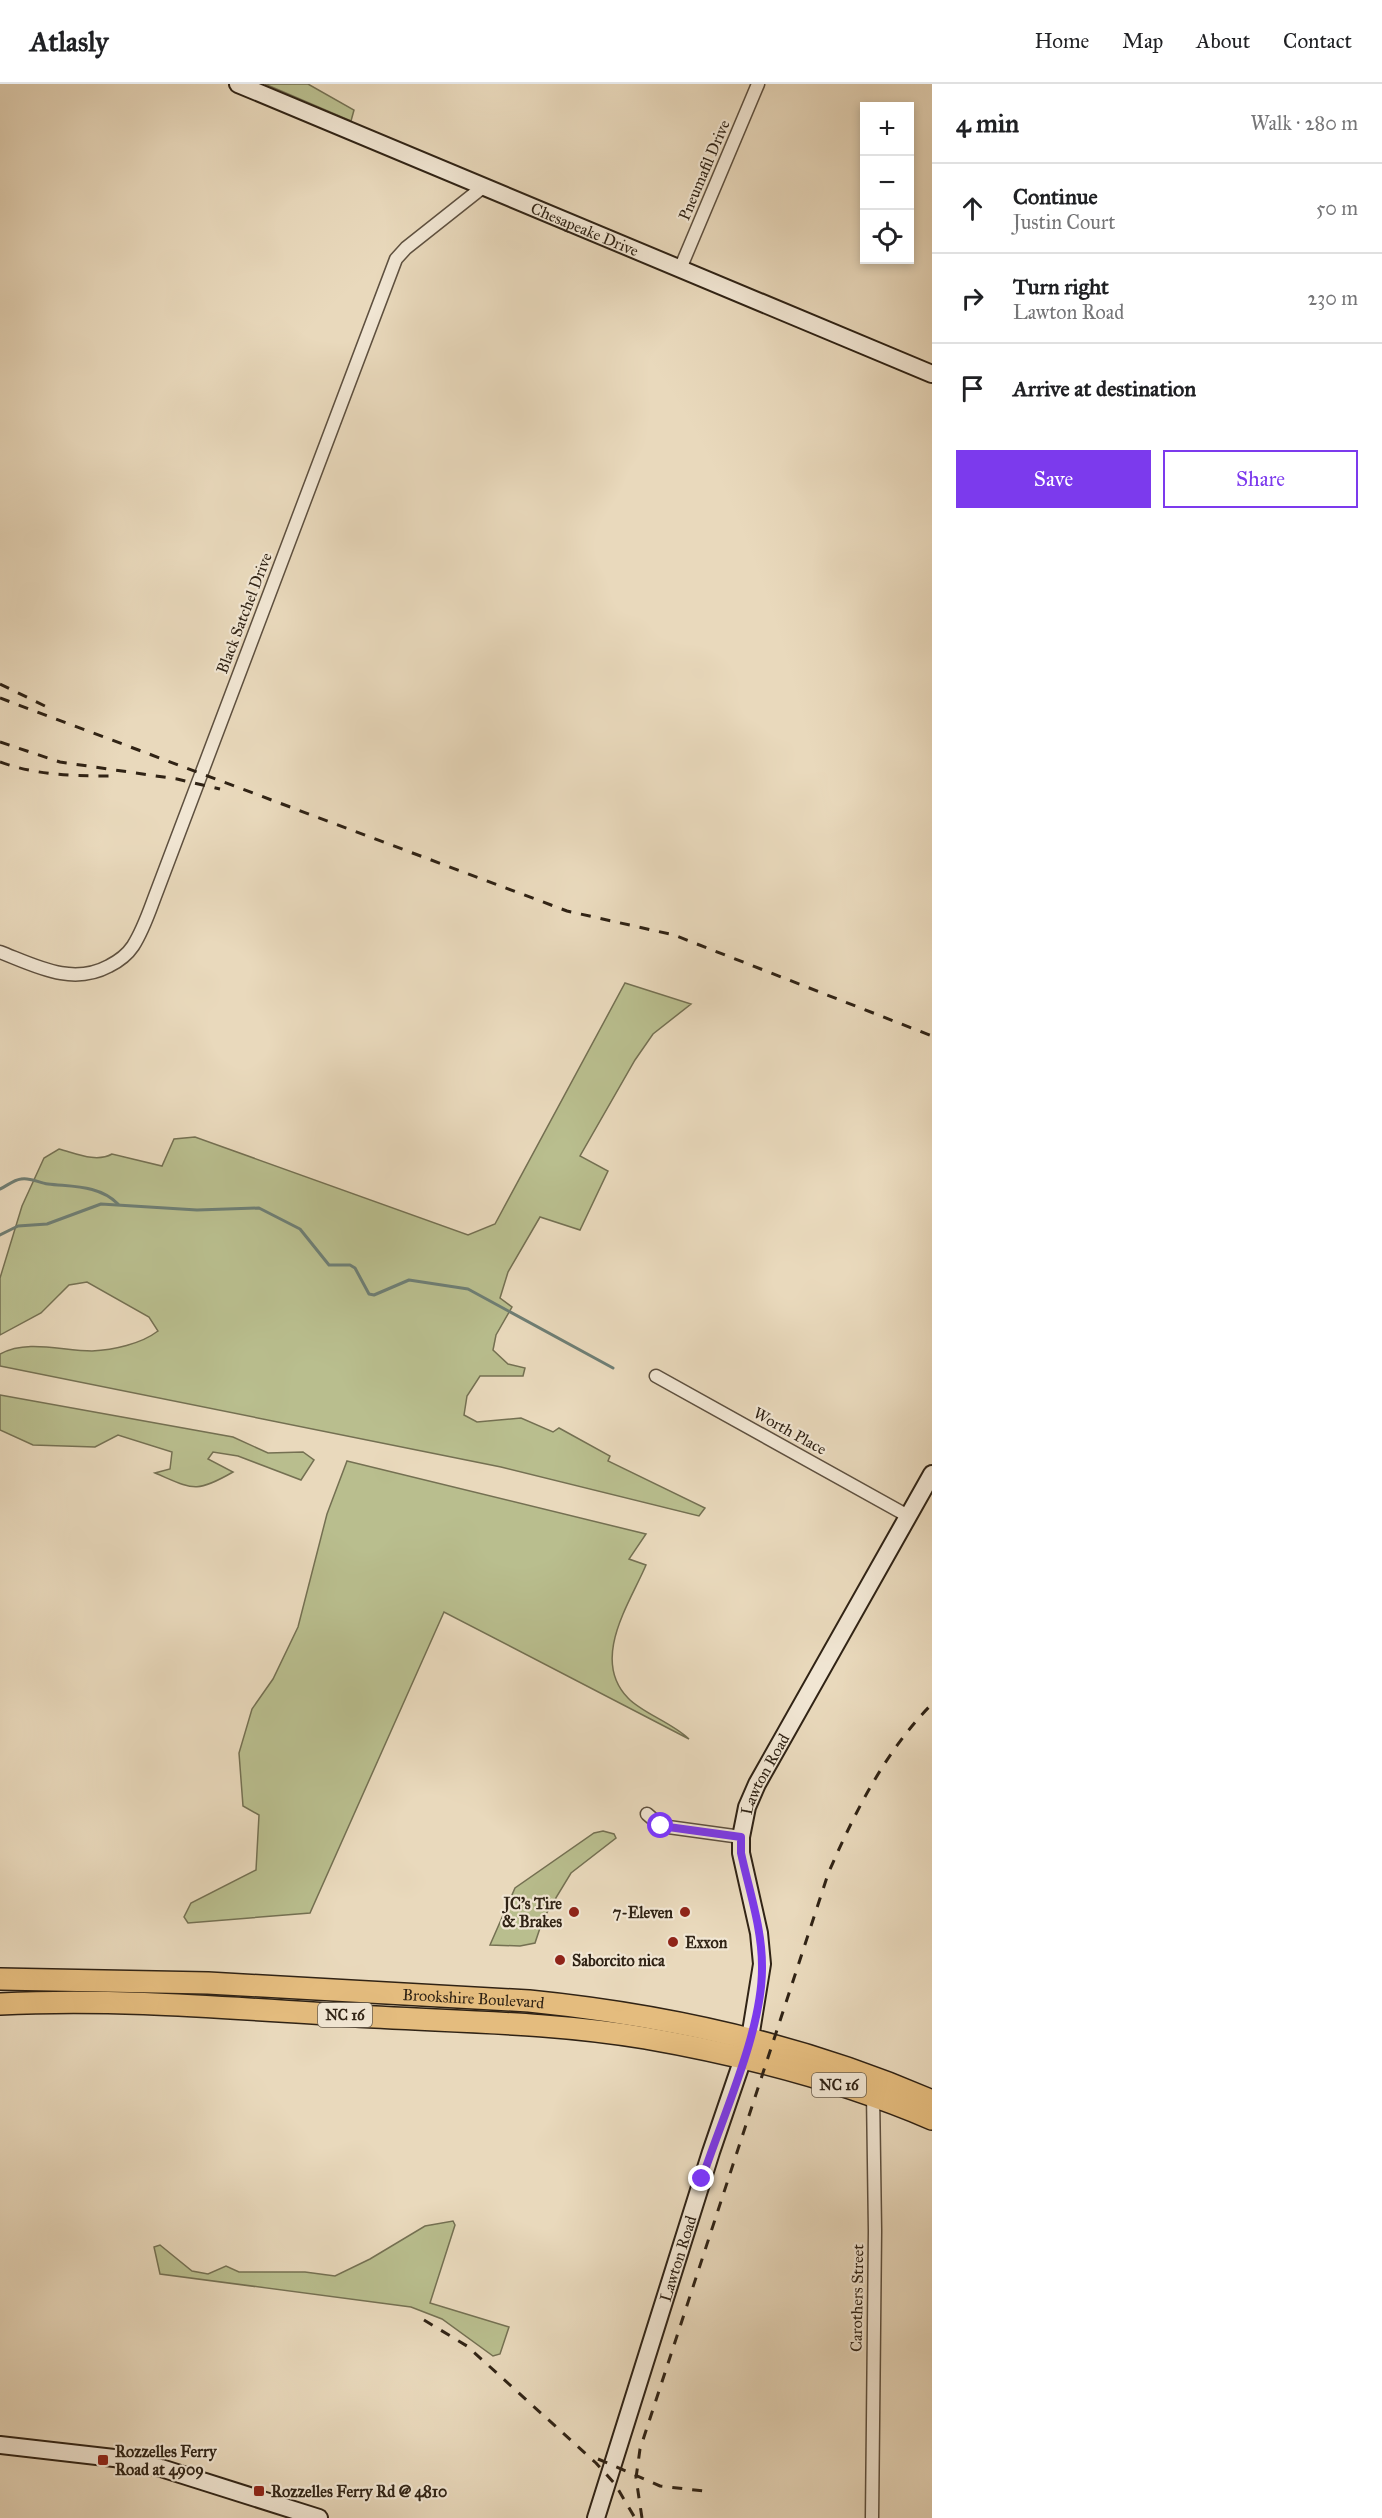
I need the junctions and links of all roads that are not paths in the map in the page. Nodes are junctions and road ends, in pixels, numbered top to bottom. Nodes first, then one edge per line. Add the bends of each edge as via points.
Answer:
1 (238, 84) edge
2 (758, 84) edge
3 (483, 187) junction
4 (680, 269) junction
5 (932, 374) edge
6 (0, 952) edge
7 (656, 1376) dead end
8 (932, 1474) edge
9 (908, 1516) junction
10 (647, 1814) dead end
11 (741, 1837) junction
12 (4, 1979) edge
13 (3, 2004) edge
14 (750, 2038) junction
15 (744, 2059) junction
16 (873, 2087) junction
17 (932, 2102) edge
18 (932, 2119) edge
19 (0, 2445) edge
20 (320, 2518) edge
21 (596, 2518) edge
22 (872, 2518) edge

1 - 3 street, Chesapeake Drive
2 - 4 street, Pneumafil Drive
3 - 4 street, Chesapeake Drive
3 - 6 street, Black Satchel Drive via 396,259 134,946 119,961 81,976 63,975
4 - 5 street, Chesapeake Drive
7 - 9 street, Worth Place
8 - 9 street, Lawton Road
9 - 11 street, Lawton Road via 758,1784
10 - 11 street via 661,1826
11 - 14 street, Lawton Road via 762,1964
12 - 13 highway
12 - 14 highway, Brookshire Boulevard / NC 16 via 208,1983 529,2001 630,2013
13 - 15 highway, Brookshire Boulevard / NC 16 via 207,2006 555,2028 644,2038
14 - 15 street, Lawton Road
14 - 16 highway, Brookshire Boulevard / NC 16
15 - 16 highway, Brookshire Boulevard / NC 16
15 - 21 street, Lawton Road
16 - 17 highway, Brookshire Boulevard / NC 16
16 - 18 highway, Brookshire Boulevard / NC 16
16 - 22 street, Carothers Street
19 - 20 street via 114,2458 161,2468

